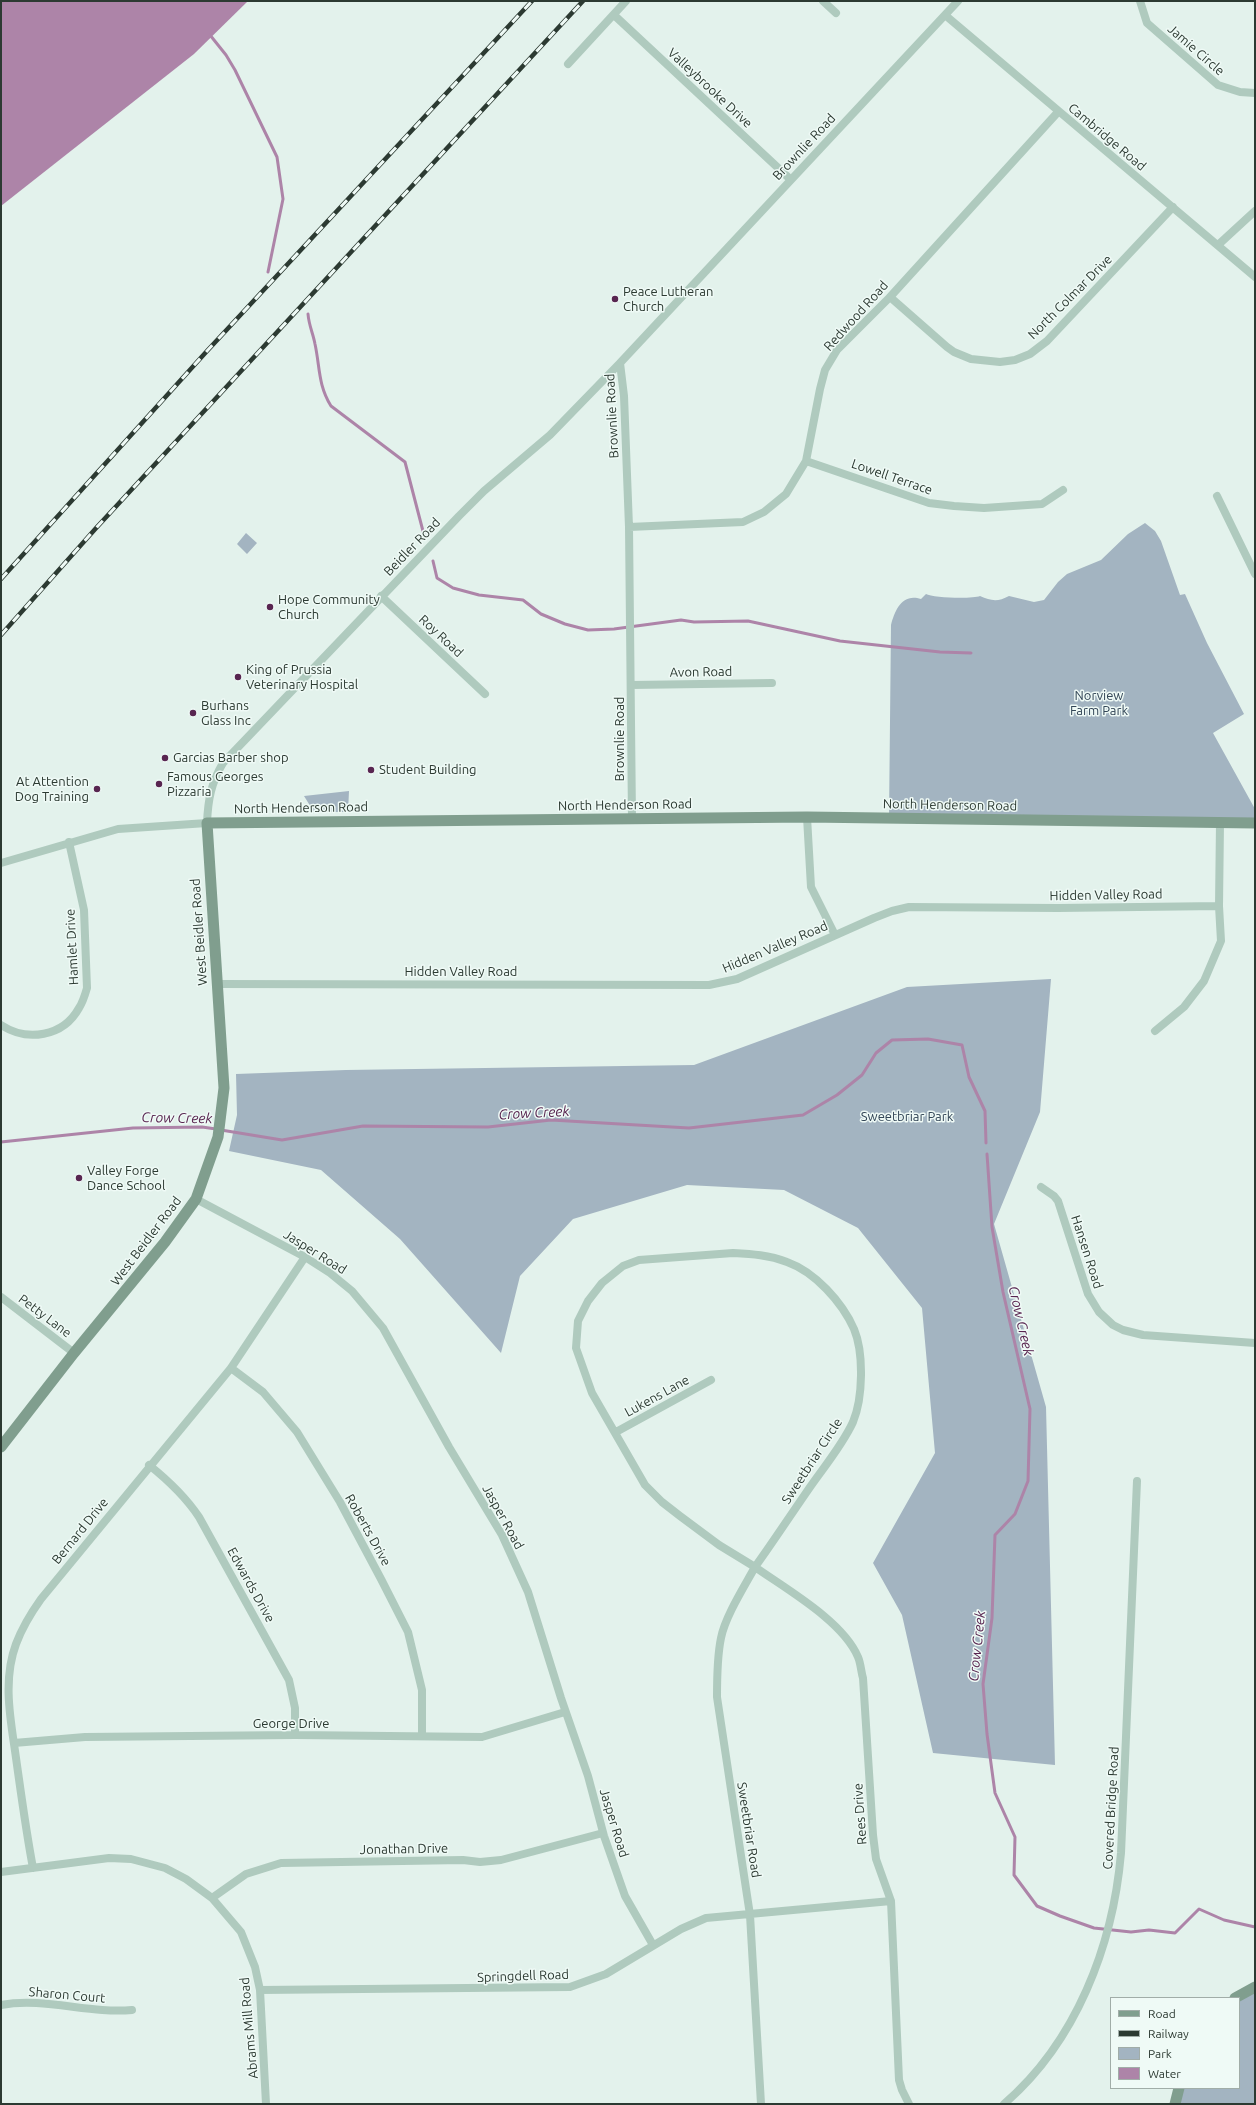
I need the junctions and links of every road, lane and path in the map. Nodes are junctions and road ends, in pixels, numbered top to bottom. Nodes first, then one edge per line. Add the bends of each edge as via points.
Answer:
1 (626, 1) edge
2 (823, 1) edge
3 (958, 1) edge
4 (1140, 1) edge
5 (836, 13) dead end
6 (614, 15) junction
7 (946, 15) junction
8 (568, 64) dead end
9 (1255, 93) edge
10 (1058, 112) junction
11 (790, 179) junction
12 (1173, 207) junction
13 (1255, 211) edge
14 (1218, 245) junction
15 (1255, 277) edge
16 (890, 297) junction
17 (620, 363) junction
18 (806, 461) junction
19 (1063, 490) dead end
20 (1217, 496) dead end
21 (629, 527) junction
22 (1255, 574) edge
23 (381, 596) junction
24 (772, 683) dead end
25 (631, 685) junction
26 (485, 694) dead end
27 (807, 817) junction
28 (632, 819) junction
29 (206, 823) junction
30 (1220, 823) junction
31 (1255, 823) edge
32 (69, 842) junction
33 (1, 863) edge
34 (1219, 906) junction
35 (835, 935) junction
36 (217, 984) junction
37 (1, 1025) edge
38 (1155, 1031) dead end
39 (1041, 1187) dead end
40 (196, 1199) junction
41 (305, 1258) junction
42 (1, 1297) edge
43 (1255, 1343) edge
44 (74, 1353) junction
45 (231, 1368) junction
46 (711, 1380) dead end
47 (616, 1432) junction
48 (1, 1447) edge
49 (149, 1465) junction
50 (1137, 1481) dead end
51 (755, 1567) junction
52 (566, 1712) junction
53 (295, 1735) junction
54 (422, 1736) junction
55 (14, 1743) junction
56 (603, 1833) junction
57 (33, 1868) junction
58 (1, 1872) edge
59 (212, 1898) junction
60 (891, 1901) junction
61 (750, 1915) junction
62 (653, 1945) junction
63 (1255, 1987) edge
64 (260, 1990) junction
65 (1237, 1997) edge
66 (1, 2005) edge
67 (132, 2010) dead end
68 (1179, 2089) edge
69 (266, 2104) edge
70 (761, 2104) edge
71 (909, 2104) edge
72 (1004, 2104) edge
73 (1175, 2104) edge

1 - 6 street
2 - 5 street
3 - 7 street, Brownlie Road
4 - 9 street, Jamie Circle via 1147,23 1218,85 1240,92
6 - 8 street
6 - 11 street, Valleybrooke Drive
7 - 10 street, Cambridge Road
7 - 11 street, Brownlie Road
10 - 12 street, Cambridge Road
10 - 16 street, Redwood Road
11 - 17 street, Brownlie Road
12 - 14 street, Cambridge Road
12 - 16 street, North Colmar Drive via 1049,340 1030,354 1015,360 1000,362 971,358 954,352
13 - 14 street
14 - 15 street, Cambridge Road
16 - 18 street, Redwood Road via 837,350 825,370
17 - 21 street, Brownlie Road via 624,396
17 - 23 street, Beidler Road via 550,435 484,491
18 - 19 street, Lowell Terrace via 929,503 954,506 984,508 1042,504
18 - 21 street, Redwood Road via 786,494 764,512 743,522
20 - 22 street
21 - 25 street, Brownlie Road
23 - 26 street, Roy Road
23 - 29 street, Beidler Road via 223,763 214,778 209,795
24 - 25 street, Avon Road
25 - 28 street, Brownlie Road
27 - 28 street, North Henderson Road
27 - 30 street, North Henderson Road
27 - 35 street via 811,887
28 - 29 street, North Henderson Road
29 - 32 street, North Henderson Road via 118,829
29 - 36 street, West Beidler Road
30 - 31 street, North Henderson Road
30 - 34 street
32 - 33 street, North Henderson Road
32 - 37 street, Hamlet Drive via 84,910 87,988 83,1000 79,1010 55,1031 34,1036 12,1031
34 - 35 street, Hidden Valley Road via 920,906 892,911
34 - 38 street via 1221,941 1204,981 1184,1007
35 - 36 street, Hidden Valley Road via 737,979 709,985
36 - 40 street, West Beidler Road via 224,1088 221,1122
39 - 43 street, Hansen Road via 1058,1201 1088,1294 1099,1312 1114,1325 1143,1335
40 - 41 street, Jasper Road
40 - 44 street, West Beidler Road via 165,1242
41 - 45 street, Bernard Drive
41 - 52 street, Jasper Road via 330,1273 352,1291 383,1328 449,1447 502,1535 528,1592
42 - 44 street, Petty Lane
44 - 48 street, West Beidler Road
45 - 49 street, Bernard Drive
45 - 54 street, Roberts Drive via 264,1392 298,1432 340,1502 381,1579 408,1632 422,1690
46 - 47 street, Lukens Lane
47 - 51 street, Sweetbriar Circle via 645,1484 662,1502 719,1545
47 - 51 street, Sweetbriar Circle via 592,1393 576,1348 578,1321 588,1300 602,1282 623,1266 639,1260 733,1253 766,1256 788,1262 814,1277 839,1305 854,1330 862,1370 860,1394 853,1421 828,1463
49 - 53 street, Edwards Drive via 170,1481 199,1517 289,1680 295,1708
49 - 55 street, Bernard Drive via 41,1599 28,1619 15,1646 9,1677 8,1707
50 - 72 street, Covered Bridge Road via 1121,1853 1110,1926 1091,1979 1066,2028 1032,2075
51 - 60 street, Rees Drive via 818,1611 847,1640 858,1657 863,1678 872,1835 876,1860
51 - 61 street, Sweetbriar Road via 721,1636 717,1670 717,1697
52 - 54 street, George Drive via 482,1737
52 - 56 street, Jasper Road via 588,1776
53 - 54 street, George Drive
53 - 55 street, George Drive via 85,1737
55 - 57 street, Bernard Drive
56 - 59 street, Jonathan Drive via 549,1846 525,1855 486,1861 281,1863 246,1874
56 - 62 street, Jasper Road via 626,1896
57 - 58 street, Abrams Mill Road
57 - 59 street, Abrams Mill Road via 109,1858 131,1859 170,1871
59 - 64 street, Abrams Mill Road via 241,1932 253,1959
60 - 61 street, Springdell Road
60 - 71 street, Rees Drive via 900,2080
61 - 62 street, Springdell Road via 706,1918 681,1928
61 - 70 street, Sweetbriar Road
62 - 64 street, Springdell Road via 606,1974 570,1988
63 - 65 street
64 - 69 street, Abrams Mill Road
66 - 67 street, Sharon Court via 23,2003
68 - 73 street

